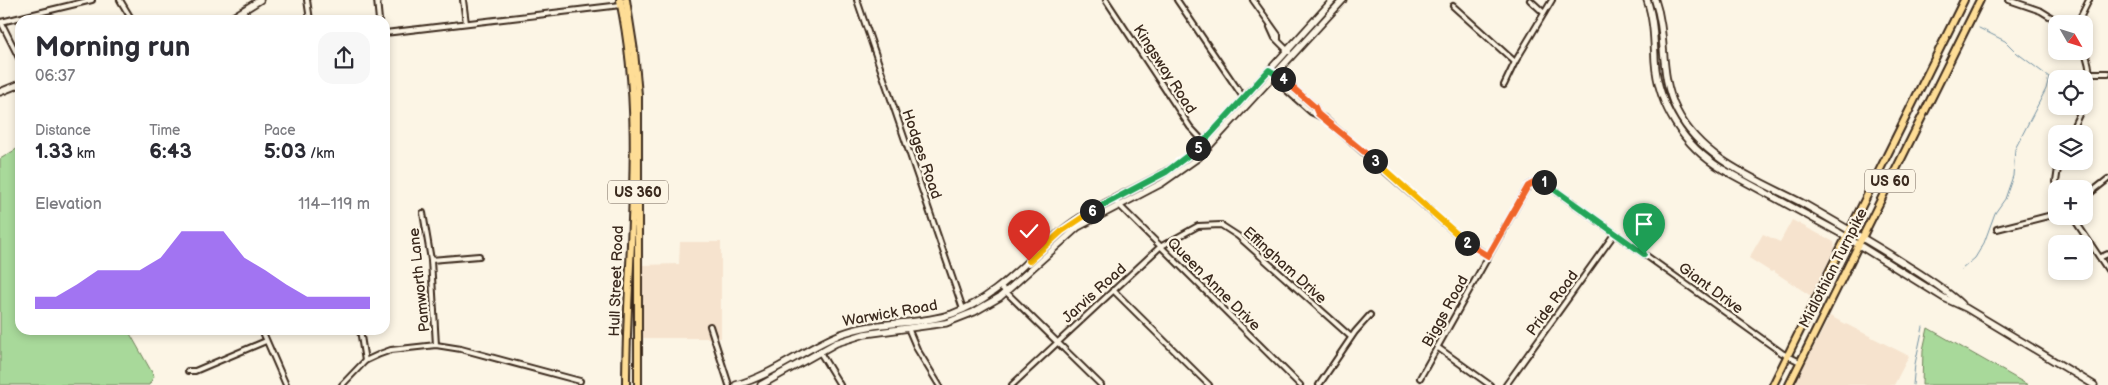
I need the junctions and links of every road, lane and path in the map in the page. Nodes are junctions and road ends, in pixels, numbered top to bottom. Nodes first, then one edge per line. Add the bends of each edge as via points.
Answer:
1 (92, 0) edge
2 (120, 0) edge
3 (260, 0) edge
4 (307, 0) edge
5 (376, 0) edge
6 (463, 0) edge
7 (857, 0) edge
8 (1106, 0) edge
9 (1177, 0) edge
10 (1253, 0) edge
11 (1333, 0) edge
12 (1342, 0) edge
13 (1530, 0) edge
14 (1552, 0) edge
15 (1647, 0) edge
16 (1655, 0) edge
17 (1964, 0) edge
18 (1980, 0) edge
19 (2009, 0) edge
20 (2089, 0) edge
21 (623, 2) edge
22 (1453, 6) dead end
23 (1544, 13) junction
24 (26, 15) edge
25 (129, 15) edge
26 (241, 15) edge
27 (309, 15) edge
28 (378, 15) edge
29 (2082, 15) edge
30 (2048, 16) edge
31 (15, 18) edge
32 (0, 21) edge
33 (466, 23) junction
34 (390, 32) edge
35 (1287, 49) junction
36 (15, 50) edge
37 (1292, 55) junction
38 (1515, 62) junction
39 (1271, 72) junction
40 (2093, 73) edge
41 (2108, 73) edge
42 (1504, 84) dead end
43 (15, 86) edge
44 (0, 92) edge
45 (1244, 98) junction
46 (1248, 104) junction
47 (1204, 142) junction
48 (1210, 146) junction
49 (1741, 171) junction
50 (1738, 177) junction
51 (2108, 179) edge
52 (1537, 181) joint
53 (2093, 191) edge
54 (1114, 199) junction
55 (1119, 204) junction
56 (423, 213) dead end
57 (2048, 216) edge
58 (2078, 225) edge
59 (1198, 226) joint
60 (1998, 229) dead end
61 (1850, 230) junction
62 (1615, 233) junction
63 (1847, 237) junction
64 (1862, 237) junction
65 (1859, 244) junction
66 (1160, 247) junction
67 (2108, 254) edge
68 (479, 256) dead end
69 (1488, 256) junction
70 (2101, 257) junction
71 (431, 260) junction
72 (2108, 270) edge
73 (1001, 287) junction
74 (1114, 290) junction
75 (1006, 292) junction
76 (1966, 308) junction
77 (963, 310) junction
78 (1370, 315) dead end
79 (965, 316) junction
80 (906, 322) junction
81 (710, 326) dead end
82 (909, 329) junction
83 (264, 335) edge
84 (361, 335) edge
85 (1351, 337) junction
86 (266, 341) junction
87 (1056, 343) junction
88 (436, 345) junction
89 (1437, 347) junction
90 (821, 350) junction
91 (1787, 356) junction
92 (365, 361) junction
93 (1800, 362) junction
94 (188, 371) dead end
95 (760, 377) junction
96 (1420, 378) dead end
97 (580, 381) dead end
98 (286, 385) edge
99 (342, 385) edge
100 (626, 385) edge
101 (638, 385) edge
102 (729, 385) edge
103 (736, 385) edge
104 (762, 385) edge
105 (840, 385) edge
106 (939, 385) edge
107 (1012, 385) edge
108 (1100, 385) edge
109 (1208, 385) edge
110 (1300, 385) edge
111 (1319, 385) edge
112 (1490, 385) edge
113 (1506, 385) edge
114 (1773, 385) edge
115 (1789, 385) edge
116 (2094, 385) edge

1 - 24 street
2 - 25 street
3 - 26 main road
4 - 27 street
5 - 28 street
6 - 33 street
7 - 77 street, Hodges Road
8 - 47 street, Kingsway Road via 1190,127
9 - 45 street
10 - 35 street
11 - 35 main road, Warwick Road
12 - 37 main road, Warwick Road
13 - 23 street
14 - 23 street
15 - 50 main road via 1653,24 1657,75 1671,116 1698,151
16 - 49 main road via 1661,26 1664,71 1678,112 1704,146
17 - 61 main road, Midlothian Turnpike / US 60
18 - 64 main road, Midlothian Turnpike / US 60
19 - 30 street
20 - 29 street
21 - 33 street
21 - 100 main road, Hull Street Road / US 360 via 633,121
21 - 101 main road, Hull Street Road / US 360 via 634,51 638,96
22 - 38 street
23 - 38 street
31 - 32 street
32 - 36 street
33 - 34 street
35 - 37 street
35 - 39 main road, Warwick Road
37 - 39 main road, Warwick Road
38 - 42 street
39 - 45 main road, Warwick Road
39 - 46 main road, Warwick Road
39 - 69 street via 1287,82 1315,107 1318,114 1460,237
40 - 41 street
43 - 44 main road
45 - 46 street
45 - 47 main road, Warwick Road
46 - 48 main road, Warwick Road
47 - 48 street, Kingsway Road
47 - 54 main road, Warwick Road via 1172,168
48 - 55 main road, Warwick Road via 1175,174
49 - 50 main road
49 - 61 main road
50 - 63 main road
51 - 53 street
52 - 62 street, Giant Drive via 1545,182
52 - 69 street, Biggs Road via 1528,186
54 - 55 street, Queen Anne Drive
54 - 73 main road, Warwick Road via 1062,231
55 - 66 street, Queen Anne Drive
55 - 75 main road, Warwick Road via 1066,237
56 - 71 street, Pamworth Lane
57 - 60 street
58 - 70 street
59 - 66 street, Jarvis Road
59 - 85 street, Effingham Drive via 1221,225 1238,236
61 - 63 main road, Midlothian Turnpike / US 60
61 - 64 main road
62 - 91 street, Giant Drive
62 - 113 street, Pride Road
63 - 65 main road
63 - 91 main road, Midlothian Turnpike / US 60
64 - 65 main road, Midlothian Turnpike / US 60
64 - 76 main road via 1948,292
65 - 76 main road via 1944,298
65 - 93 main road, Midlothian Turnpike / US 60
66 - 74 street, Jarvis Road
66 - 110 street, Queen Anne Drive
67 - 70 street
68 - 71 street
69 - 89 street, Biggs Road
70 - 72 street
71 - 88 street, Pamworth Lane
73 - 75 street
73 - 77 main road, Warwick Road
74 - 87 street, Jarvis Road
74 - 109 street
75 - 79 main road, Warwick Road
75 - 87 street
76 - 116 main road
77 - 79 street, Hodges Road
77 - 80 main road, Warwick Road
78 - 85 street
79 - 82 main road, Warwick Road via 932,327
80 - 82 street
80 - 95 main road, Warwick Road via 846,332
81 - 102 street
82 - 90 main road, Warwick Road via 865,334
82 - 106 street
83 - 86 street
84 - 92 street
85 - 111 street
86 - 94 street via 195,371
86 - 98 street
87 - 107 street, Jarvis Road
87 - 108 street
88 - 92 street via 391,350
88 - 97 street
89 - 96 street, Biggs Road
89 - 112 street
90 - 104 main road, Warwick Road
90 - 105 street
91 - 93 street, Giant Drive
91 - 114 main road, Midlothian Turnpike / US 60
92 - 99 street
93 - 115 main road, Midlothian Turnpike / US 60
95 - 103 main road, Warwick Road
95 - 104 street

